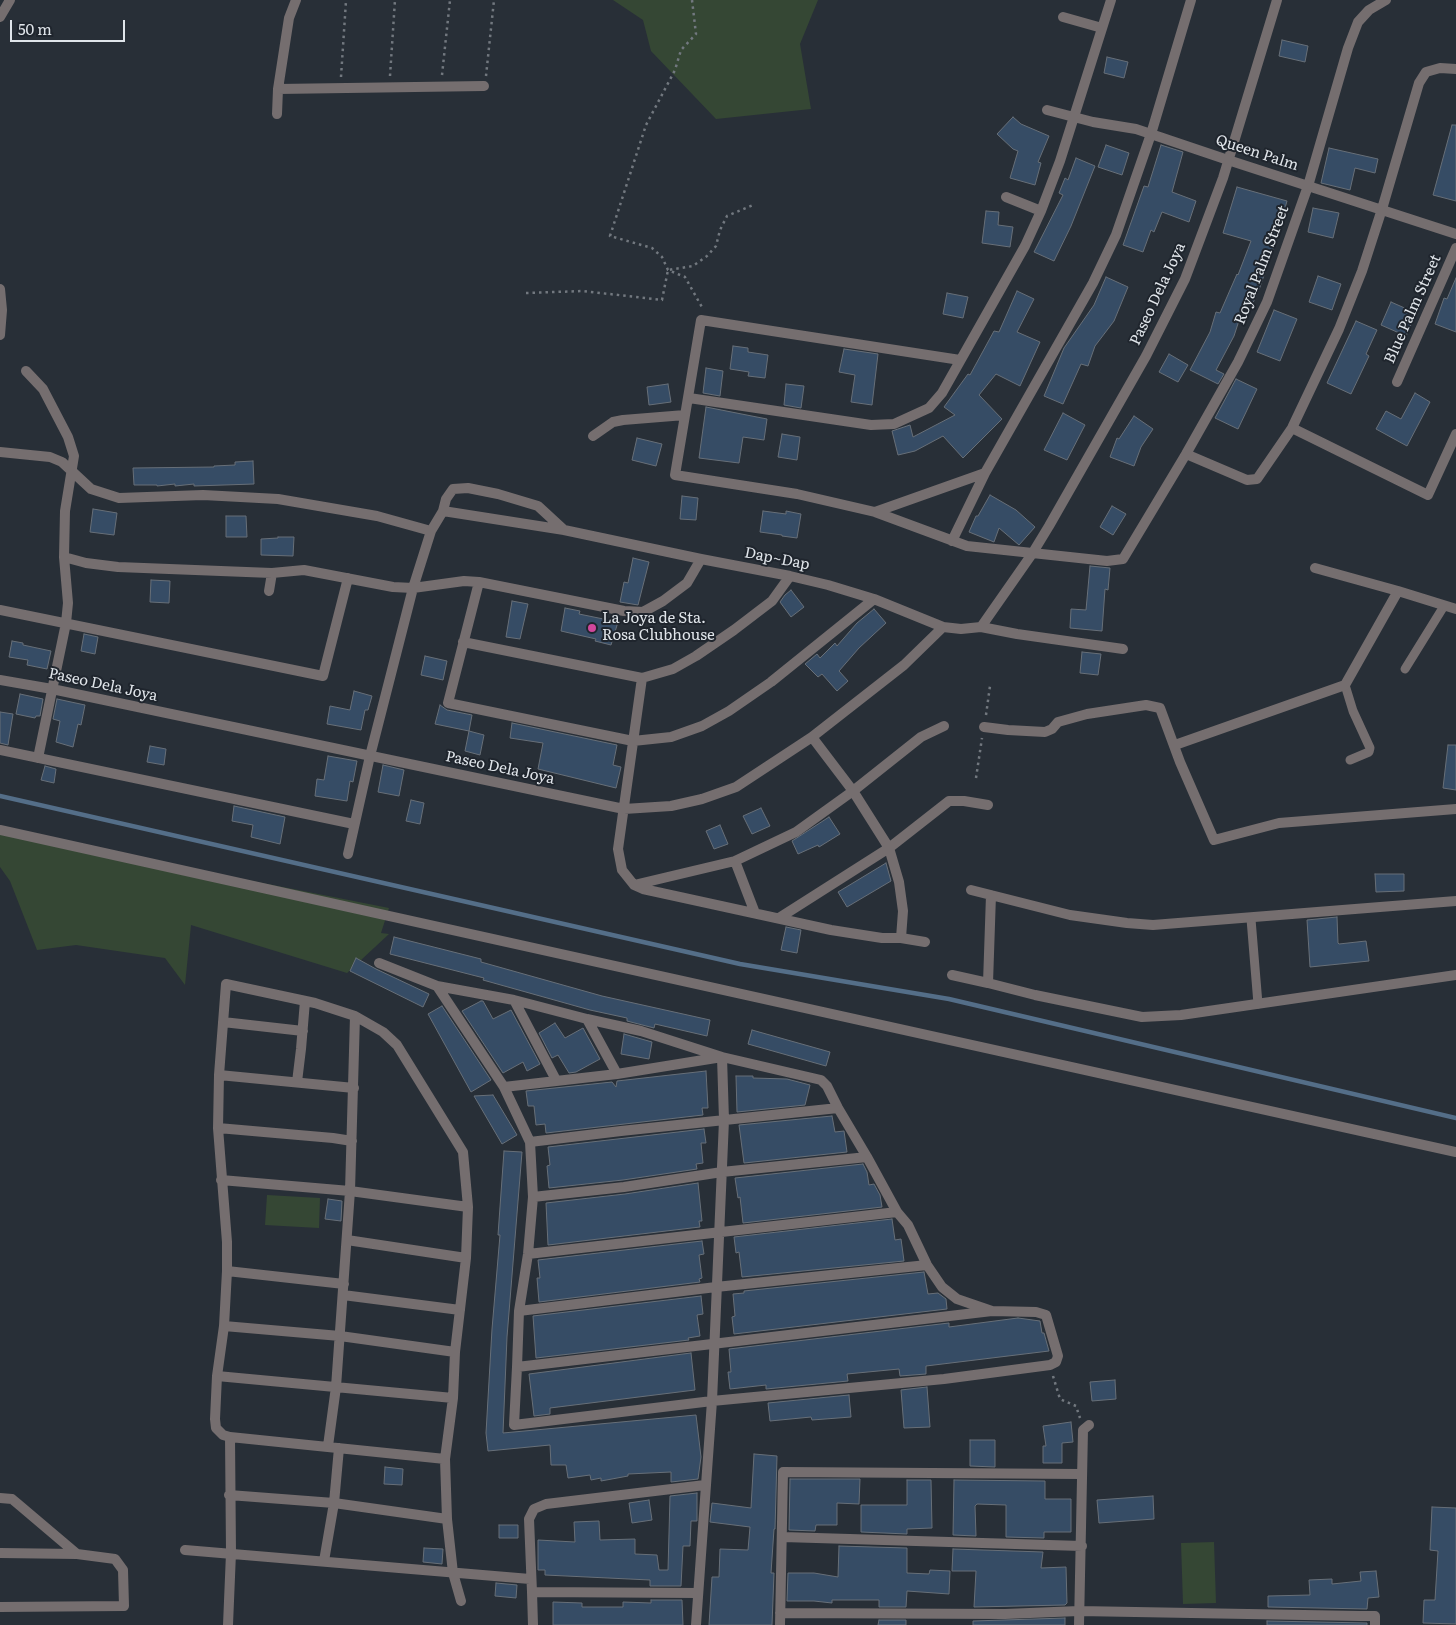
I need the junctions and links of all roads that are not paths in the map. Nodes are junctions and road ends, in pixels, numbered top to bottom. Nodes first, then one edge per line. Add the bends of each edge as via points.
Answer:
1 (10, 0) edge
2 (296, 0) edge
3 (1110, 0) edge
4 (1191, 0) edge
5 (1277, 0) edge
6 (1386, 0) edge
7 (0, 17) edge
8 (1063, 17) dead end
9 (1102, 28) junction
10 (1456, 70) edge
11 (484, 86) road end
12 (278, 89) junction
13 (1047, 110) dead end
14 (277, 114) dead end
15 (1074, 118) junction
16 (1151, 134) junction
17 (1228, 160) junction
18 (1308, 186) junction
19 (1006, 197) dead end
20 (1382, 209) junction
21 (1041, 212) junction
22 (1456, 234) edge
23 (1456, 248) edge
24 (0, 289) edge
25 (1, 310) edge
26 (0, 335) edge
27 (960, 360) junction
28 (26, 371) dead end
29 (1397, 382) dead end
30 (689, 398) junction
31 (685, 415) junction
32 (1292, 428) junction
33 (1456, 434) edge
34 (593, 436) dead end
35 (0, 452) edge
36 (1186, 454) junction
37 (72, 472) junction
38 (985, 473) junction
39 (443, 511) junction
40 (875, 512) junction
41 (431, 530) junction
42 (564, 530) junction
43 (952, 541) junction
44 (1032, 554) junction
45 (64, 558) junction
46 (700, 559) junction
47 (1315, 568) dead end
48 (272, 574) junction
49 (790, 576) junction
50 (348, 578) junction
51 (479, 582) junction
52 (413, 588) junction
53 (269, 591) dead end
54 (1398, 591) junction
55 (874, 600) junction
56 (1444, 606) junction
57 (1456, 609) edge
58 (0, 610) edge
59 (66, 623) junction
60 (943, 627) junction
61 (981, 627) junction
62 (463, 642) junction
63 (1123, 649) dead end
64 (1405, 669) dead end
65 (642, 678) junction
66 (0, 680) edge
67 (1344, 685) junction
68 (52, 689) junction
69 (944, 726) dead end
70 (984, 727) dead end
71 (812, 737) junction
72 (633, 741) junction
73 (1175, 745) junction
74 (0, 750) edge
75 (370, 756) junction
76 (38, 758) junction
77 (1350, 760) dead end
78 (853, 791) junction
79 (988, 805) dead end
80 (1456, 808) edge
81 (624, 809) junction
82 (354, 824) junction
83 (0, 830) edge
84 (889, 848) junction
85 (348, 854) dead end
86 (735, 861) junction
87 (634, 885) junction
88 (971, 890) dead end
89 (991, 896) junction
90 (1456, 901) edge
91 (754, 913) junction
92 (779, 918) junction
93 (1251, 918) junction
94 (901, 938) junction
95 (925, 942) dead end
96 (379, 963) dead end
97 (952, 975) dead end
98 (1456, 975) edge
99 (988, 983) junction
100 (437, 986) junction
101 (514, 1000) junction
102 (305, 1001) junction
103 (1258, 1004) junction
104 (355, 1016) junction
105 (587, 1019) junction
106 (223, 1022) junction
107 (303, 1031) junction
108 (722, 1057) junction
109 (617, 1074) junction
110 (219, 1075) junction
111 (556, 1080) junction
112 (297, 1082) junction
113 (504, 1087) junction
114 (354, 1088) junction
115 (838, 1108) junction
116 (724, 1120) junction
117 (218, 1128) junction
118 (352, 1141) junction
119 (530, 1142) junction
120 (1456, 1152) edge
121 (867, 1157) junction
122 (722, 1172) junction
123 (221, 1180) junction
124 (350, 1191) junction
125 (533, 1197) junction
126 (468, 1207) junction
127 (897, 1212) junction
128 (719, 1232) junction
129 (347, 1240) junction
130 (528, 1254) junction
131 (466, 1258) junction
132 (927, 1265) junction
133 (227, 1271) junction
134 (344, 1284) junction
135 (716, 1287) junction
136 (343, 1296) junction
137 (460, 1310) junction
138 (519, 1311) junction
139 (992, 1311) junction
140 (224, 1326) junction
141 (340, 1336) junction
142 (714, 1345) junction
143 (455, 1352) junction
144 (517, 1367) junction
145 (217, 1376) junction
146 (336, 1387) junction
147 (453, 1398) junction
148 (712, 1401) junction
149 (1086, 1428) road end
150 (230, 1437) junction
151 (328, 1446) junction
152 (339, 1448) junction
153 (446, 1459) junction
154 (1081, 1474) junction
155 (705, 1485) junction
156 (229, 1495) junction
157 (0, 1498) edge
158 (334, 1503) junction
159 (447, 1519) junction
160 (783, 1537) junction
161 (1082, 1546) junction
162 (185, 1550) dead end
163 (0, 1553) edge
164 (77, 1554) junction
165 (231, 1554) junction
166 (324, 1561) junction
167 (453, 1573) junction
168 (530, 1579) junction
169 (532, 1592) junction
170 (698, 1592) junction
171 (461, 1601) dead end
172 (0, 1607) edge
173 (1080, 1611) junction
174 (780, 1613) junction
175 (1005, 1614) junction
176 (228, 1625) edge
177 (533, 1625) edge
178 (696, 1625) edge
179 (780, 1625) edge
180 (1004, 1625) edge
181 (1079, 1625) edge
182 (1375, 1625) edge

1 - 7 street
2 - 12 street
3 - 9 street
4 - 16 street
5 - 17 street, Paseo Dela Joya
6 - 18 street, Royal Palm Street via 1369,10 1358,22
8 - 9 street
9 - 15 street
10 - 20 street via 1440,68 1426,72 1420,83
11 - 12 street
12 - 14 street
13 - 15 street, Queen Palm
15 - 16 street, Queen Palm
15 - 21 street
16 - 17 street, Queen Palm
16 - 38 street via 1105,260
17 - 18 street, Queen Palm
17 - 44 street, Paseo Dela Joya via 1185,280 1146,356
18 - 20 street, Queen Palm
18 - 36 street, Royal Palm Street via 1267,302 1238,362
19 - 21 street
20 - 22 street, Queen Palm
20 - 32 street via 1340,329
21 - 27 street
23 - 29 street, Blue Palm Street
24 - 25 street
25 - 26 street
27 - 30 street via 942,393 929,408 894,424 870,425
27 - 30 street via 701,320
28 - 37 street via 44,389 68,438 74,456
30 - 31 street
31 - 34 street via 612,422
31 - 40 street via 675,475 797,494
32 - 33 street via 1428,495
32 - 36 street via 1257,478 1247,480
35 - 37 street via 50,456
36 - 44 street, Royal Palm Street via 1123,559 1107,561
37 - 41 street via 91,490 119,498 203,495 278,499 377,516
37 - 45 street via 65,511
38 - 40 street
38 - 43 street
39 - 41 street
39 - 42 street, Dap~Dap
39 - 42 street via 453,489 468,488 538,506
40 - 43 street
41 - 52 street
42 - 46 street, Dap~Dap
43 - 44 street via 967,546
44 - 61 street, Paseo Dela Joya
45 - 48 street via 118,567
45 - 59 street via 68,603
46 - 49 street, Dap~Dap
46 - 51 street via 687,583 643,612
47 - 54 street
48 - 50 street via 304,570
48 - 53 street
49 - 55 street, Dap~Dap
49 - 65 street via 772,600 734,630 673,669
50 - 52 street
50 - 59 street via 322,676
51 - 52 street
51 - 62 street
52 - 75 street
54 - 56 street
54 - 67 street
55 - 60 street, Dap~Dap
55 - 72 street via 771,682 702,726 671,737
56 - 57 street
56 - 64 lane
58 - 59 street
59 - 68 street
60 - 61 street, Dap~Dap
60 - 71 street, Paseo Dela Joya via 904,665
61 - 63 street, Dap~Dap
62 - 65 street
62 - 72 street via 448,702
65 - 72 street
66 - 68 street, Paseo Dela Joya
67 - 73 street
67 - 77 lane via 1370,748 1369,752
68 - 75 street, Paseo Dela Joya
68 - 76 street
69 - 78 street via 921,738
70 - 73 street via 1046,732 1058,722 1072,717 1146,704 1160,708
71 - 78 street
71 - 81 street, Paseo Dela Joya via 736,787 671,806
72 - 81 street
73 - 80 street via 1214,840 1279,823
74 - 76 street
75 - 81 street, Paseo Dela Joya
75 - 82 street
76 - 82 street
78 - 84 street
78 - 86 street via 796,832
79 - 84 street via 964,800 949,801
81 - 87 street via 618,849 622,870
82 - 85 street
83 - 120 street
84 - 92 street
84 - 94 street via 902,902
86 - 87 street
86 - 91 street
87 - 91 street
88 - 89 street
89 - 93 street via 1070,915 1127,923 1153,925
89 - 99 street
90 - 93 street
91 - 92 street
92 - 94 street via 856,934
93 - 103 lane
94 - 95 street
96 - 100 street
97 - 99 street
98 - 103 street
99 - 103 street via 1142,1017
100 - 101 street
100 - 113 street
101 - 105 street
101 - 111 street
102 - 104 street
102 - 106 street via 226,984
102 - 107 street
104 - 114 street
104 - 126 street via 383,1032 397,1045 463,1152
105 - 108 street via 641,1031
105 - 109 street
106 - 107 street
106 - 110 street
107 - 112 street
108 - 109 street
108 - 115 street via 821,1080
108 - 116 street
109 - 111 street
110 - 112 street
110 - 117 street
111 - 113 street
112 - 114 street
113 - 119 street
114 - 118 street
115 - 116 street
115 - 121 street
116 - 119 street
116 - 122 street
117 - 118 street
117 - 123 street
118 - 124 street
119 - 125 street
121 - 122 street
121 - 127 street
122 - 125 street
122 - 128 street
123 - 124 street
123 - 133 street
124 - 126 street
124 - 129 street
125 - 130 street
126 - 131 street
127 - 128 street
127 - 132 street via 908,1225
128 - 130 street
128 - 135 street
129 - 131 street
129 - 134 street
130 - 138 street
131 - 137 street
132 - 135 street
132 - 139 street via 942,1287 957,1299
133 - 134 street
133 - 140 street
134 - 136 street
135 - 138 street
135 - 142 street
136 - 137 street
136 - 141 street
137 - 143 street
138 - 144 street
139 - 142 street
139 - 148 street via 1036,1312 1046,1316 1058,1356 1056,1362 944,1379
140 - 141 street
140 - 145 street
141 - 143 street
141 - 146 street
142 - 144 street
142 - 148 street
143 - 147 street
144 - 148 street via 514,1425
145 - 146 street
145 - 150 street via 216,1428
146 - 147 street
146 - 151 street
147 - 153 street
148 - 155 street
149 - 154 street
150 - 151 street
150 - 156 street
151 - 152 street
152 - 153 street
152 - 158 street
153 - 159 street
154 - 160 street via 783,1472
154 - 161 street
155 - 168 street via 546,1504 534,1509 529,1519
155 - 170 street
156 - 158 street
156 - 165 street
157 - 164 street via 12,1499
158 - 159 street
158 - 166 street
159 - 167 street
160 - 161 street
160 - 174 street
161 - 173 street
162 - 165 street
163 - 164 street
164 - 172 street via 115,1559 120,1564 124,1570 124,1606
165 - 166 street
165 - 176 street
166 - 167 street
167 - 168 street
167 - 171 street
168 - 169 street
169 - 170 street
169 - 177 street
170 - 178 street
173 - 175 street
173 - 181 street
173 - 182 street via 1374,1616
174 - 175 street
174 - 179 street
175 - 180 street

